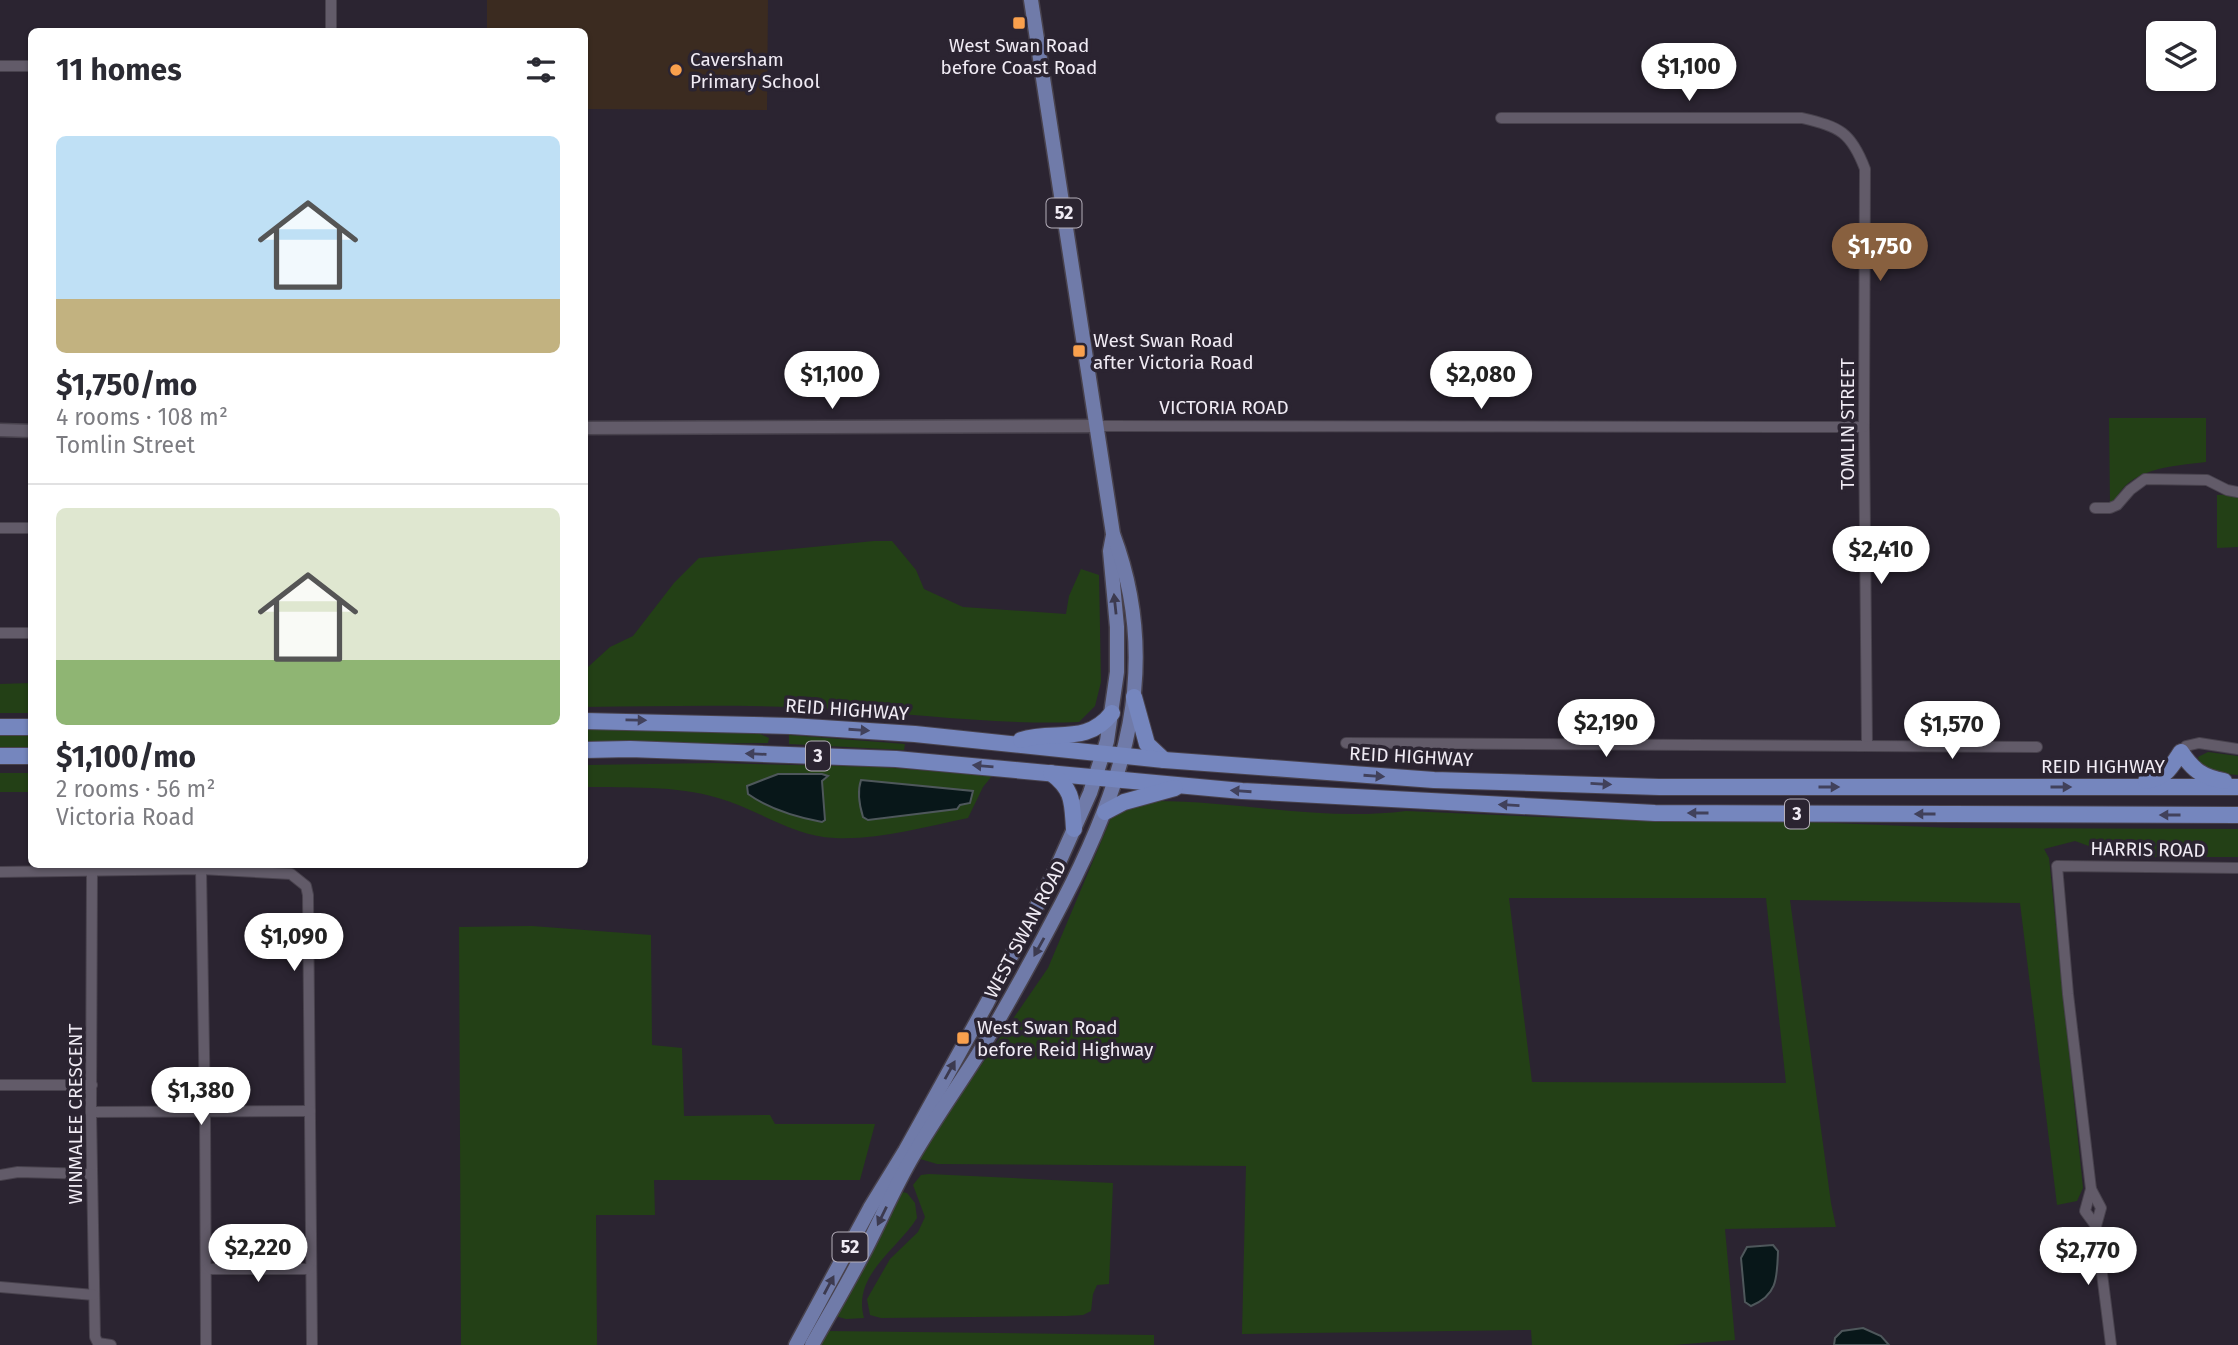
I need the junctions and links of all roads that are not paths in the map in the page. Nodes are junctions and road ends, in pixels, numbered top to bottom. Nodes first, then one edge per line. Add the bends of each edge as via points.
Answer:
1 (331, 0) edge
2 (1031, 0) edge
3 (331, 28) edge
4 (0, 66) edge
5 (28, 66) edge
6 (1501, 118) dead end
7 (1098, 426) junction
8 (1864, 427) junction
9 (588, 428) edge
10 (0, 430) edge
11 (28, 431) edge
12 (2238, 492) edge
13 (2095, 508) dead end
14 (0, 528) edge
15 (28, 528) edge
16 (1113, 534) junction
17 (0, 633) edge
18 (28, 633) edge
19 (1134, 697) junction
20 (1112, 713) junction
21 (588, 721) edge
22 (0, 727) edge
23 (28, 727) edge
24 (1346, 743) dead end
25 (1009, 744) junction
26 (1867, 745) junction
27 (2036, 747) dead end
28 (2238, 749) edge
29 (588, 750) edge
30 (2181, 752) junction
31 (1104, 755) junction
32 (0, 756) edge
33 (28, 756) edge
34 (1123, 756) junction
35 (1164, 761) junction
36 (1051, 773) junction
37 (1096, 777) junction
38 (1115, 779) junction
39 (2238, 785) edge
40 (1180, 786) junction
41 (2088, 787) junction
42 (1105, 812) junction
43 (2238, 815) edge
44 (1074, 829) junction
45 (2238, 868) edge
46 (201, 869) junction
47 (92, 871) junction
48 (0, 872) edge
49 (0, 1085) edge
50 (92, 1085) junction
51 (310, 1111) junction
52 (91, 1112) junction
53 (205, 1112) junction
54 (92, 1174) junction
55 (0, 1175) edge
56 (206, 1269) junction
57 (311, 1269) junction
58 (0, 1287) edge
59 (94, 1295) junction
60 (111, 1345) edge
61 (206, 1345) edge
62 (312, 1345) edge
63 (796, 1345) edge
64 (812, 1345) edge
65 (2111, 1345) edge

1 - 3 street
2 - 7 main road, WEST SWAN ROAD / 52
4 - 5 street
6 - 8 street, TOMLIN STREET via 1802,118 1833,125 1857,146 1865,169
7 - 8 street, VICTORIA ROAD
7 - 9 street, VICTORIA ROAD
7 - 16 main road, WEST SWAN ROAD / 52
8 - 26 street, TOMLIN STREET
10 - 11 street
12 - 13 street via 2207,480 2145,479 2117,505
14 - 15 street
16 - 19 main road, WEST SWAN ROAD / 52 via 1132,608
20 -> 16 main road, WEST SWAN ROAD / 52 via 1118,654 1110,551
17 - 18 street
19 - 34 main road, WEST SWAN ROAD / 52
19 - 35 highway via 1147,744
20 - 25 highway via 1104,724 1086,732 1032,736
20 - 31 main road, WEST SWAN ROAD / 52
21 -> 25 highway, REID HIGHWAY / 3 via 791,726
22 - 23 highway
24 - 26 street
25 - 31 highway, REID HIGHWAY / 3
26 - 27 street
28 - 30 street via 2199,743
36 -> 29 highway, 3 via 896,759
30 - 39 highway via 2201,775
30 - 41 highway via 2168,772 2157,779
31 - 34 highway, REID HIGHWAY / 3
31 - 37 main road, WEST SWAN ROAD / 52
32 - 33 highway
34 - 35 highway, REID HIGHWAY / 3
34 - 38 main road, WEST SWAN ROAD / 52
35 -> 41 highway, REID HIGHWAY / 3 via 1434,780 1659,787
36 - 37 highway, 3
36 - 44 highway via 1070,793
37 - 38 highway, 3
37 - 44 main road, WEST SWAN ROAD / 52
38 - 40 highway, 3
38 - 42 main road, WEST SWAN ROAD / 52
39 - 41 highway, REID HIGHWAY / 3
40 - 42 highway
43 -> 40 highway, 3 via 1654,813
42 -> 64 main road, WEST SWAN ROAD / 52 via 1047,932 913,1155
63 -> 44 main road, WEST SWAN ROAD / 52 via 987,1003
45 - 65 street, HARRIS ROAD via 2057,866 2091,1189 2101,1208 2096,1226
46 - 47 street
46 - 51 street via 291,874 306,887
46 - 53 street
47 - 48 street
47 - 50 street, WINMALEE CRESCENT
49 - 50 street
50 - 52 street, WINMALEE CRESCENT
51 - 53 street
51 - 57 street
52 - 53 street
52 - 54 street, WINMALEE CRESCENT
53 - 56 street
54 - 55 street
54 - 59 street, WINMALEE CRESCENT
56 - 57 street
56 - 61 street
57 - 62 street
58 - 59 street
59 - 60 street, WINMALEE CRESCENT via 95,1337 98,1343

